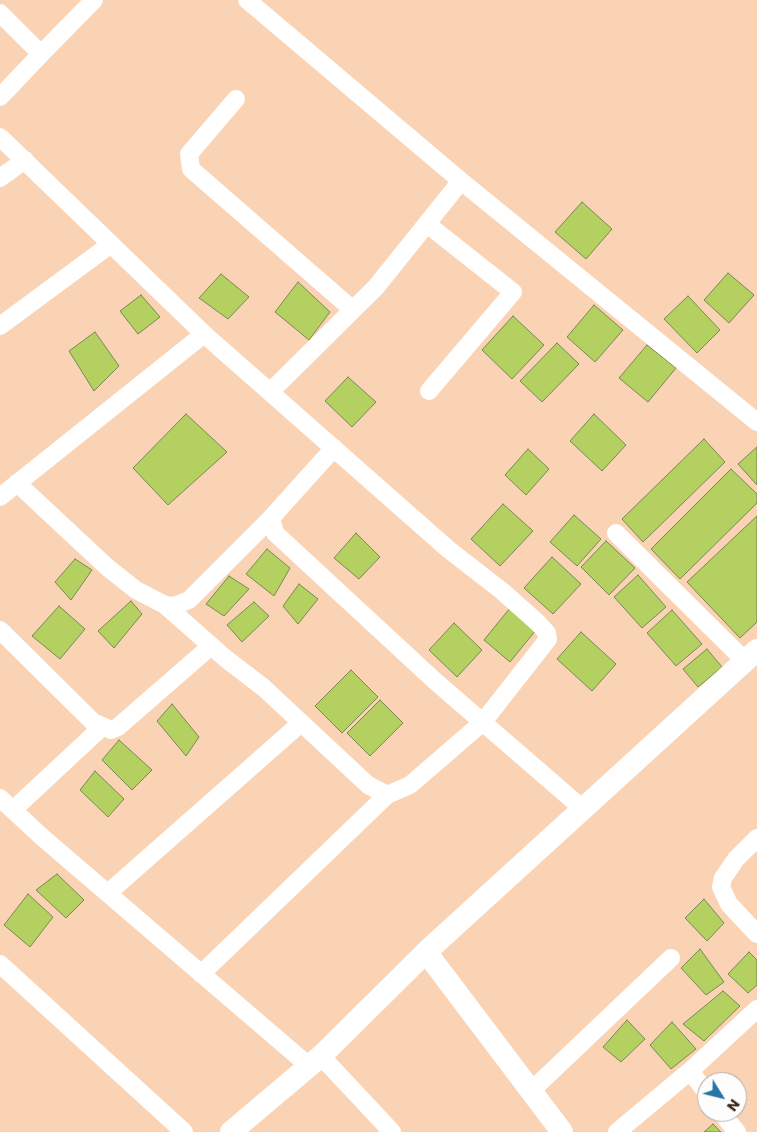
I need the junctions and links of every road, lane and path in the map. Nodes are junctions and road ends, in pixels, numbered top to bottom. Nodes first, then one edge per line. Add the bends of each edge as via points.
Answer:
1 (94, 0) edge
2 (247, 0) edge
3 (0, 13) edge
4 (41, 54) junction
5 (0, 97) edge
6 (236, 99) dead end
7 (0, 137) edge
8 (24, 160) junction
9 (0, 178) edge
10 (461, 181) junction
11 (427, 224) junction
12 (111, 244) junction
13 (353, 310) junction
14 (0, 326) edge
15 (204, 334) junction
16 (429, 391) dead end
17 (270, 392) junction
18 (757, 422) edge
19 (334, 448) junction
20 (17, 483) junction
21 (0, 497) edge
22 (271, 518) junction
23 (616, 533) dead end
24 (165, 606) junction
25 (0, 630) edge
26 (211, 646) junction
27 (751, 656) edge
28 (482, 722) junction
29 (301, 723) junction
30 (102, 727) junction
31 (387, 795) junction
32 (0, 798) edge
33 (14, 809) junction
34 (583, 809) junction
35 (757, 838) edge
36 (108, 893) junction
37 (757, 934) edge
38 (426, 952) junction
39 (671, 958) dead end
40 (0, 964) edge
41 (201, 974) junction
42 (757, 1009) edge
43 (315, 1061) junction
44 (690, 1071) junction
45 (697, 1080) edge
46 (531, 1091) junction
47 (184, 1132) edge
48 (231, 1132) edge
49 (392, 1132) edge
50 (562, 1132) edge
51 (617, 1132) edge

1 - 4 street
2 - 10 street
3 - 4 street
4 - 5 street
6 - 13 street via 189,154 191,168
7 - 8 street
8 - 9 street
8 - 12 street
10 - 11 street
10 - 18 street
11 - 13 street
11 - 16 street via 513,292
12 - 14 street
12 - 15 street
13 - 17 street
15 - 17 street
15 - 20 street
17 - 19 street
19 - 22 street
19 - 28 street via 547,633 548,639
20 - 21 street
20 - 24 street via 107,567 136,590
22 - 24 street via 189,600
22 - 28 street via 275,533 300,558
23 - 27 street
24 - 26 street
25 - 30 street via 93,722
26 - 29 street via 264,688
26 - 30 street via 118,727 111,730
27 - 34 street
28 - 31 street via 410,785
28 - 34 street
29 - 31 street via 368,785
29 - 36 street
30 - 33 street
31 - 41 street
32 - 33 street
33 - 36 street
34 - 38 street
35 - 37 street via 736,859 721,887 729,904
36 - 41 street
38 - 43 street
38 - 46 street
39 - 46 street
40 - 47 street
41 - 43 street
42 - 44 street
43 - 48 street
43 - 49 street
44 - 45 street
44 - 51 street
46 - 50 street

